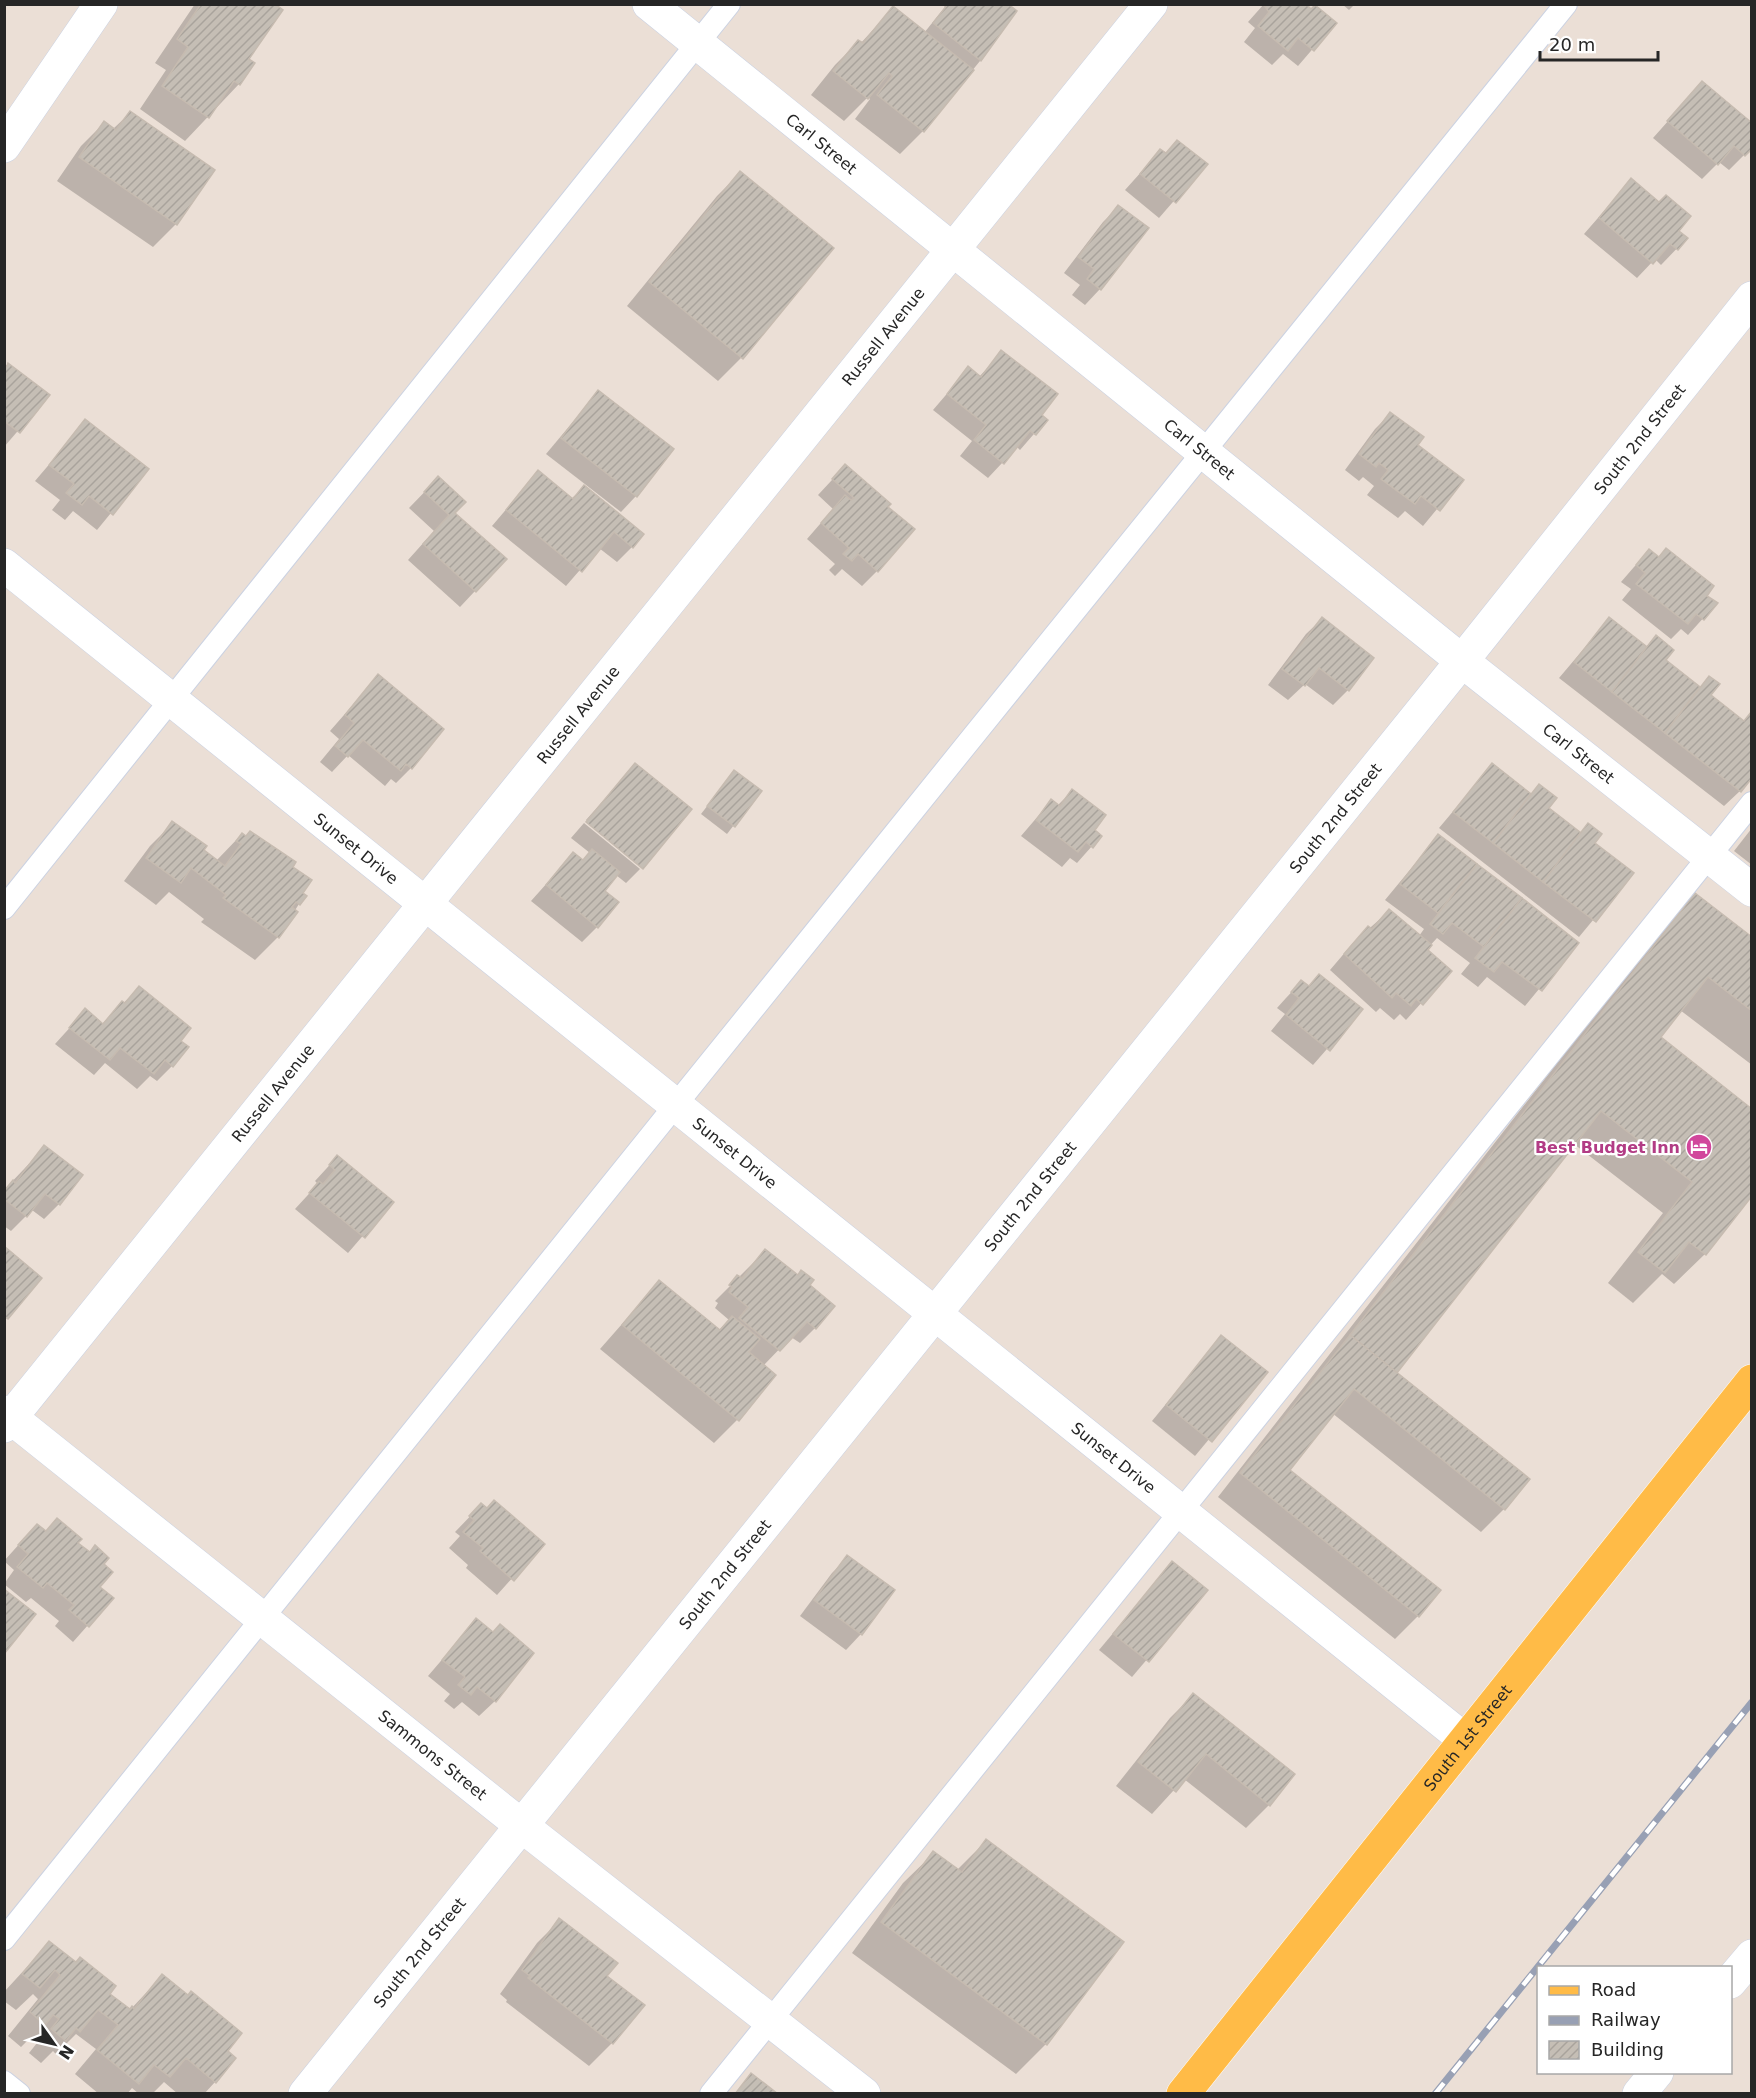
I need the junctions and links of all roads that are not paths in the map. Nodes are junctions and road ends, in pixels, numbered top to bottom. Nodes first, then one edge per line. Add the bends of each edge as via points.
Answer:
1 (101, 4) edge
2 (649, 4) edge
3 (729, 4) edge
4 (1151, 4) edge
5 (1566, 4) edge
6 (698, 44) junction
7 (4, 146) edge
8 (954, 250) junction
9 (1752, 298) edge
10 (1201, 450) junction
11 (4, 565) edge
12 (1462, 661) junction
13 (171, 698) junction
14 (1752, 803) edge
15 (1708, 856) junction
16 (1752, 890) edge
17 (428, 904) junction
18 (4, 908) edge
19 (676, 1105) junction
20 (935, 1316) junction
21 (1752, 1381) edge
22 (7, 1418) edge
23 (1179, 1511) junction
24 (260, 1617) junction
25 (1465, 1740) junction
26 (522, 1826) junction
27 (4, 1939) edge
28 (1752, 1956) edge
29 (1732, 1981) edge
30 (770, 2020) junction
31 (1655, 2074) edge
32 (4, 2082) edge
33 (19, 2094) edge
34 (305, 2094) edge
35 (711, 2094) edge
36 (864, 2094) edge
37 (1184, 2094) edge
38 (1639, 2094) edge

1 - 7 street
2 - 6 street, Carl Street
3 - 6 lane
4 - 8 street, Russell Avenue
5 - 10 lane
6 - 8 street, Carl Street
6 - 13 lane
8 - 10 street, Carl Street
8 - 17 street, Russell Avenue
9 - 12 street, South 2nd Street
10 - 12 street, Carl Street
10 - 19 lane
11 - 13 street, Sunset Drive
12 - 15 street, Carl Street
12 - 20 street, South 2nd Street
13 - 17 street, Sunset Drive
13 - 18 lane
14 - 15 lane
15 - 16 street, Carl Street
15 - 23 lane
17 - 19 street, Sunset Drive
17 - 22 street, Russell Avenue
19 - 20 street, Sunset Drive
19 - 24 lane
20 - 23 street, Sunset Drive
20 - 26 street, South 2nd Street
21 - 25 main road, South 1st Street
22 - 24 street, Sammons Street
23 - 25 street, Sunset Drive
23 - 30 lane
24 - 26 street, Sammons Street
24 - 27 lane
25 - 37 main road, South 1st Street
26 - 30 street, Sammons Street
26 - 34 street, South 2nd Street
28 - 29 street
30 - 35 lane
30 - 36 street, Sammons Street
31 - 38 street
32 - 33 lane

